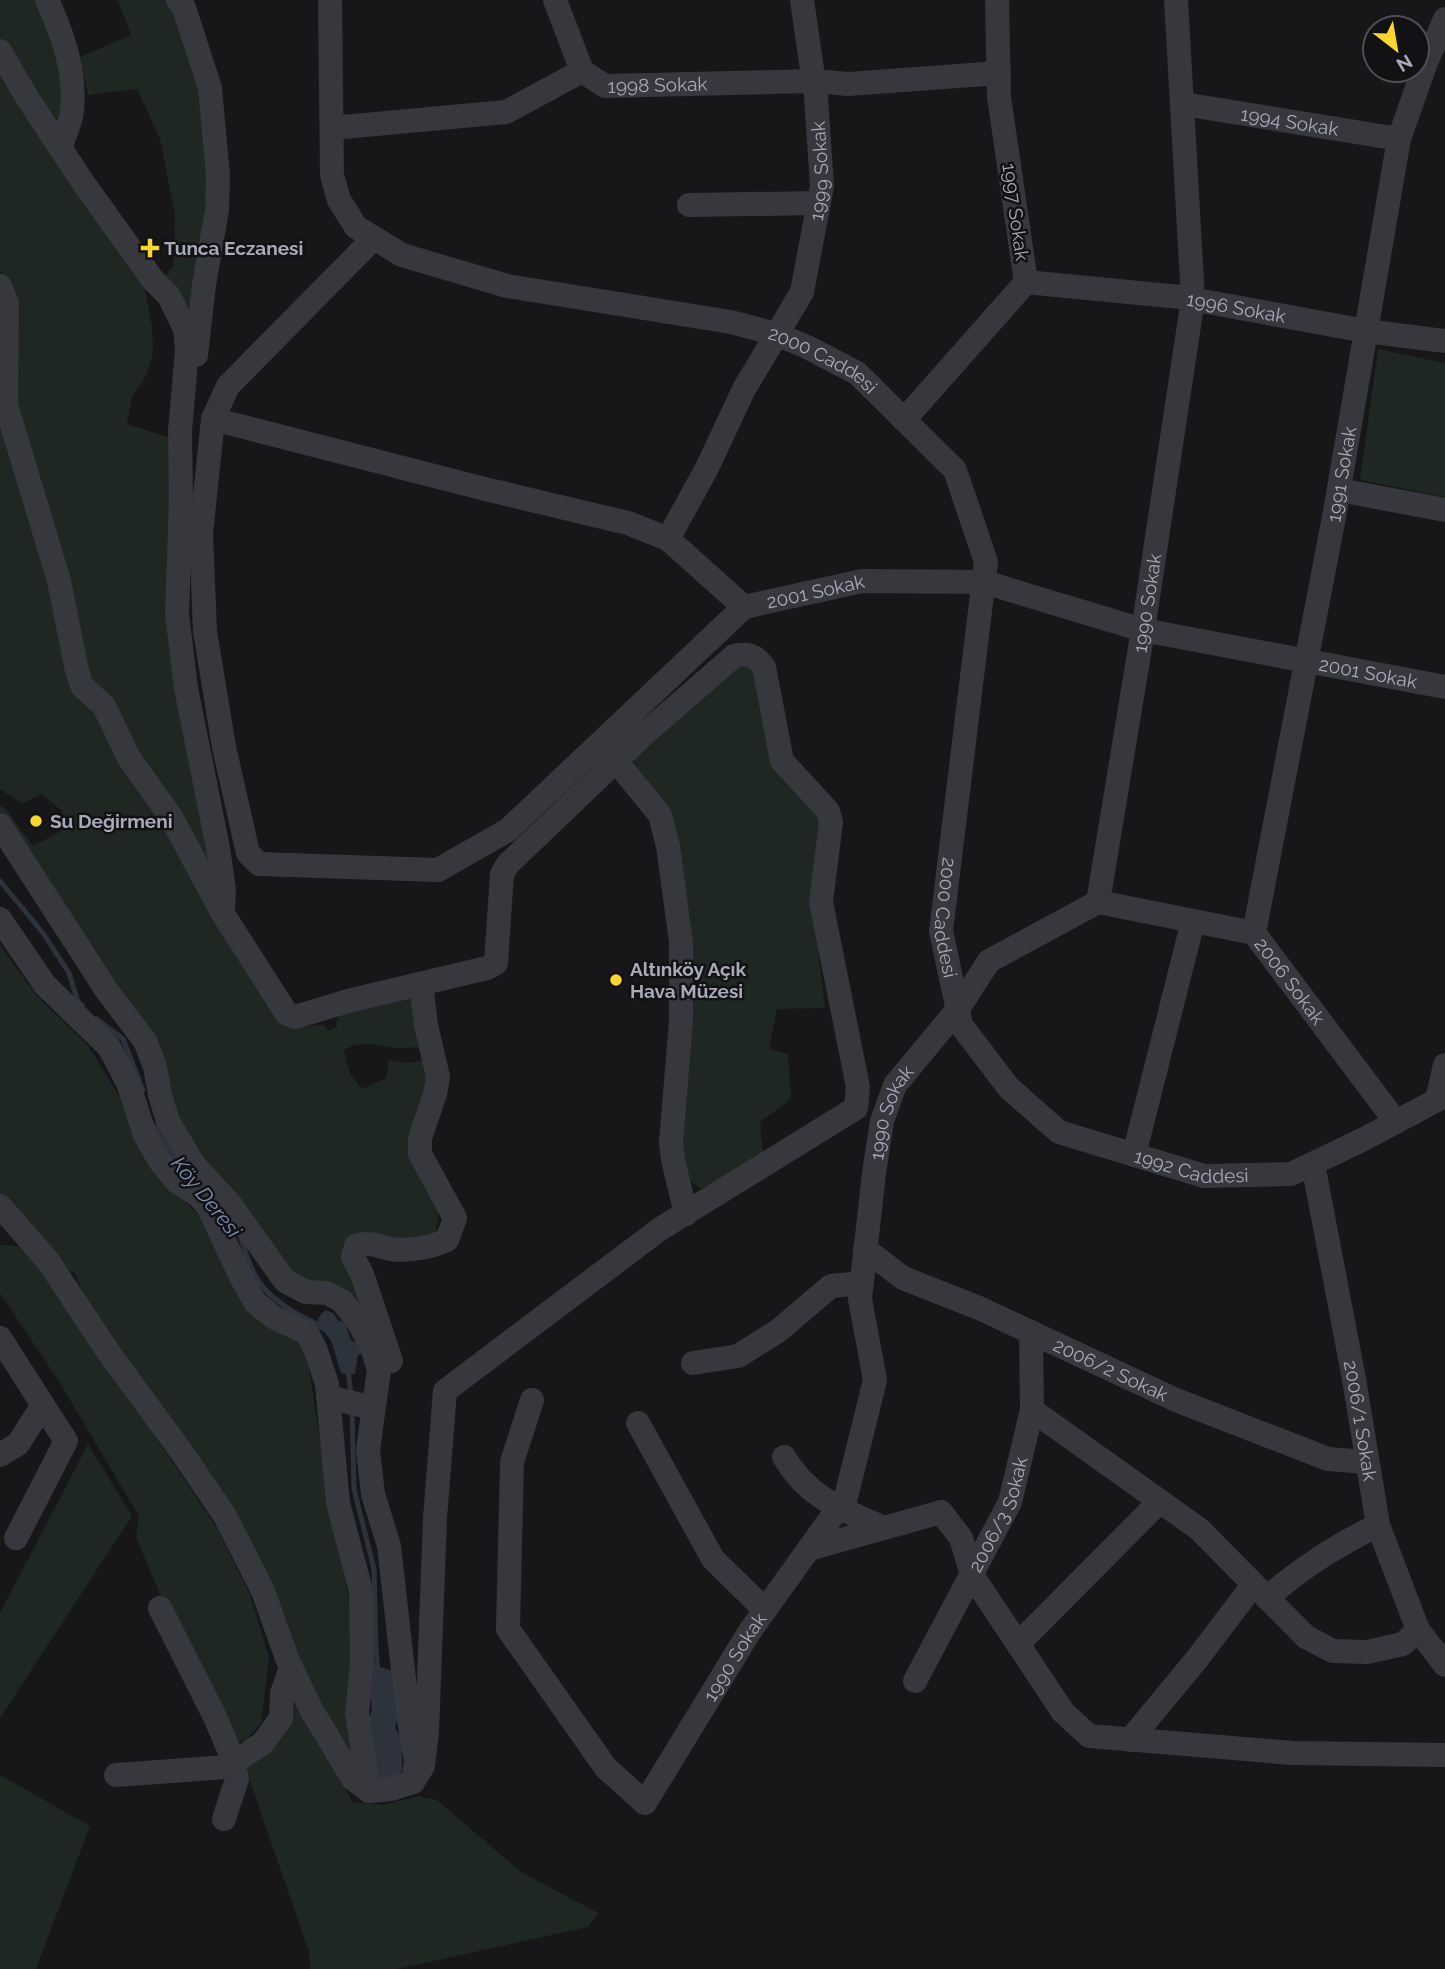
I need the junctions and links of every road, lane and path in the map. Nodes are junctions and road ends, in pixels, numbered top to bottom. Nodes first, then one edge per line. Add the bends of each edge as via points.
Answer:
1 (47, 0) edge
2 (178, 0) edge
3 (330, 0) edge
4 (555, 0) edge
5 (802, 0) edge
6 (997, 0) edge
7 (1176, 0) edge
8 (1445, 19) edge
9 (0, 51) edge
10 (582, 71) junction
11 (999, 73) junction
12 (814, 81) junction
13 (1182, 104) junction
14 (332, 128) junction
15 (1399, 139) junction
16 (60, 148) junction
17 (819, 203) junction
18 (689, 205) dead end
19 (374, 238) junction
20 (1026, 282) junction
21 (0, 286) edge
22 (1193, 299) junction
23 (1366, 331) junction
24 (776, 334) junction
25 (1445, 341) edge
26 (186, 368) junction
27 (213, 419) junction
28 (904, 420) junction
29 (1339, 490) junction
30 (1445, 510) edge
31 (668, 539) junction
32 (984, 582) junction
33 (744, 607) junction
34 (1143, 631) junction
35 (1306, 661) junction
36 (1445, 687) edge
37 (616, 761) junction
38 (0, 825) edge
39 (1097, 902) junction
40 (223, 914) junction
41 (0, 919) edge
42 (1193, 921) junction
43 (1254, 933) junction
44 (421, 984) junction
45 (958, 1009) junction
46 (124, 1013) junction
47 (103, 1043) junction
48 (1445, 1065) edge
49 (1396, 1122) junction
50 (1134, 1154) junction
51 (1313, 1164) junction
52 (0, 1206) edge
53 (686, 1213) junction
54 (865, 1249) junction
55 (862, 1283) junction
56 (1031, 1332) junction
57 (0, 1339) edge
58 (693, 1363) dead end
59 (378, 1376) junction
60 (328, 1397) junction
61 (533, 1400) dead end
62 (43, 1405) junction
63 (373, 1408) junction
64 (1032, 1410) junction
65 (638, 1423) dead end
66 (0, 1455) edge
67 (784, 1457) dead end
68 (1367, 1462) junction
69 (1160, 1501) junction
70 (839, 1507) junction
71 (1378, 1525) junction
72 (884, 1528) junction
73 (16, 1538) dead end
74 (809, 1549) junction
75 (972, 1574) junction
76 (1260, 1592) junction
77 (160, 1608) dead end
78 (765, 1610) junction
79 (1418, 1630) junction
80 (1018, 1644) junction
81 (1445, 1665) edge
82 (291, 1668) junction
83 (915, 1681) dead end
84 (1130, 1740) junction
85 (1445, 1755) edge
86 (234, 1762) junction
87 (116, 1775) dead end
88 (414, 1782) junction
89 (369, 1791) junction
90 (224, 1819) dead end

1 - 16 street via 72,71 72,114
2 - 26 street via 210,88 218,175 196,357
3 - 14 street, 2000 Caddesi
4 - 10 street
5 - 12 street, 1999 Sokak
6 - 11 street, 1997 Sokak
7 - 13 street, 1990 Sokak
8 - 15 street, 1991 Sokak
9 - 16 street
10 - 12 street, 1998 Sokak via 606,86
10 - 14 street, 1998 Sokak via 506,112
11 - 12 street, 1998 Sokak via 848,84
11 - 20 street, 1997 Sokak
12 - 17 street, 1999 Sokak via 822,186
13 - 15 street, 1994 Sokak
13 - 22 street, 1990 Sokak
14 - 19 street, 2000 Caddesi via 332,175 339,200 356,227
15 - 23 street, 1991 Sokak
16 - 26 street via 169,296 185,329
17 - 18 street
17 - 24 street, 1999 Sokak via 802,292
19 - 24 street, 2000 Caddesi via 402,256 507,286 732,322
19 - 27 street via 228,386
20 - 22 street, 1996 Sokak
20 - 28 street, 1997 Sokak
21 - 40 street via 7,304 6,405 59,582 82,686 104,706 129,758 171,817
22 - 23 street, 1996 Sokak
22 - 34 street, 1990 Sokak
23 - 25 street, 1996 Sokak
23 - 29 street, 1991 Sokak
24 - 28 street, 2000 Caddesi via 857,373
24 - 31 street, 1999 Sokak
26 - 40 street via 180,431 177,614 186,688 218,848
27 - 31 street, 2001 Sokak via 628,523
27 - 33 street via 201,534 205,631 248,853 259,864 438,870 508,830
28 - 32 street, 2000 Caddesi via 955,470 986,562
29 - 30 street
29 - 35 street, 1991 Sokak
31 - 33 street, 2001 Sokak
32 - 33 street, 2001 Sokak via 862,581
32 - 34 street, 2001 Sokak
32 - 45 street, 2000 Caddesi via 941,931
34 - 35 street, 2001 Sokak
34 - 39 street, 1990 Sokak
35 - 36 street, 2001 Sokak
35 - 43 street, 1991 Sokak
37 - 44 street via 508,864 502,874 495,962
37 - 53 street via 660,815 668,846 681,942 681,1021 671,1142
37 - 53 street via 720,666 746,653 764,667 782,761 828,811 831,822 821,902 858,1087 856,1108
38 - 46 street
39 - 42 street, 2006 Sokak
39 - 45 street, 1990 Sokak via 989,961
40 - 44 street via 287,1014 295,1017
41 - 47 street via 45,985
42 - 43 street, 2006 Sokak
42 - 50 street
43 - 49 street, 2006 Sokak
44 - 59 street via 438,1077 419,1154 454,1218 447,1240 429,1248 397,1250 365,1242 356,1246 352,1256 391,1356 391,1367
45 - 50 street, 1992 Caddesi via 961,1025 1009,1088 1059,1132
45 - 54 street, 1990 Sokak via 895,1085 882,1121
46 - 47 street
46 - 59 street via 145,1041 169,1121 194,1165 230,1204 285,1281 342,1301 372,1348
47 - 60 street via 128,1083 145,1135 159,1160 209,1208 255,1302 273,1317 307,1333
48 - 49 street, 1992 Caddesi via 1437,1100
49 - 51 street, 1992 Caddesi
50 - 51 street, 1992 Caddesi via 1203,1176 1292,1174
51 - 68 street, 2006/1 Sokak
52 - 82 street via 48,1261 225,1516 263,1591
53 - 88 street via 445,1391 427,1732 423,1766
54 - 55 street, 1990 Sokak
54 - 56 street, 2006/2 Sokak via 903,1278
55 - 58 street via 831,1286 778,1331 738,1356
55 - 70 street, 1990 Sokak via 860,1299 876,1380 846,1497
56 - 64 street, 2006/3 Sokak
56 - 68 street, 2006/2 Sokak via 1176,1400 1328,1459
57 - 62 street
59 - 63 street
60 - 63 street
60 - 89 street via 338,1503 361,1591 357,1713
61 - 78 street, 1990 Sokak via 512,1462 508,1629 606,1768 645,1803
62 - 66 street via 18,1444
62 - 73 street via 66,1441
63 - 88 street via 368,1450 373,1494 389,1546 416,1761
64 - 69 street
64 - 75 street, 2006/3 Sokak via 1010,1502
65 - 78 street via 713,1559
67 - 70 street via 816,1495
68 - 71 street, 2006/1 Sokak
69 - 76 street via 1199,1529
69 - 80 street
70 - 72 street
70 - 74 street, 1990 Sokak
71 - 76 street
71 - 79 street, 2006/1 Sokak
72 - 74 street
72 - 75 street via 941,1512 961,1538
74 - 78 street, 1990 Sokak
75 - 80 street
75 - 83 street, 2006/3 Sokak
76 - 79 street via 1306,1637 1333,1651 1367,1652 1403,1644
76 - 84 street
77 - 86 street
79 - 81 street, 2006/1 Sokak
80 - 84 street via 1063,1712 1089,1736
82 - 86 street via 282,1693 281,1718 263,1743
82 - 89 street via 354,1779
84 - 85 street via 1292,1754
86 - 87 street via 226,1768
86 - 90 street via 237,1779
88 - 89 street

